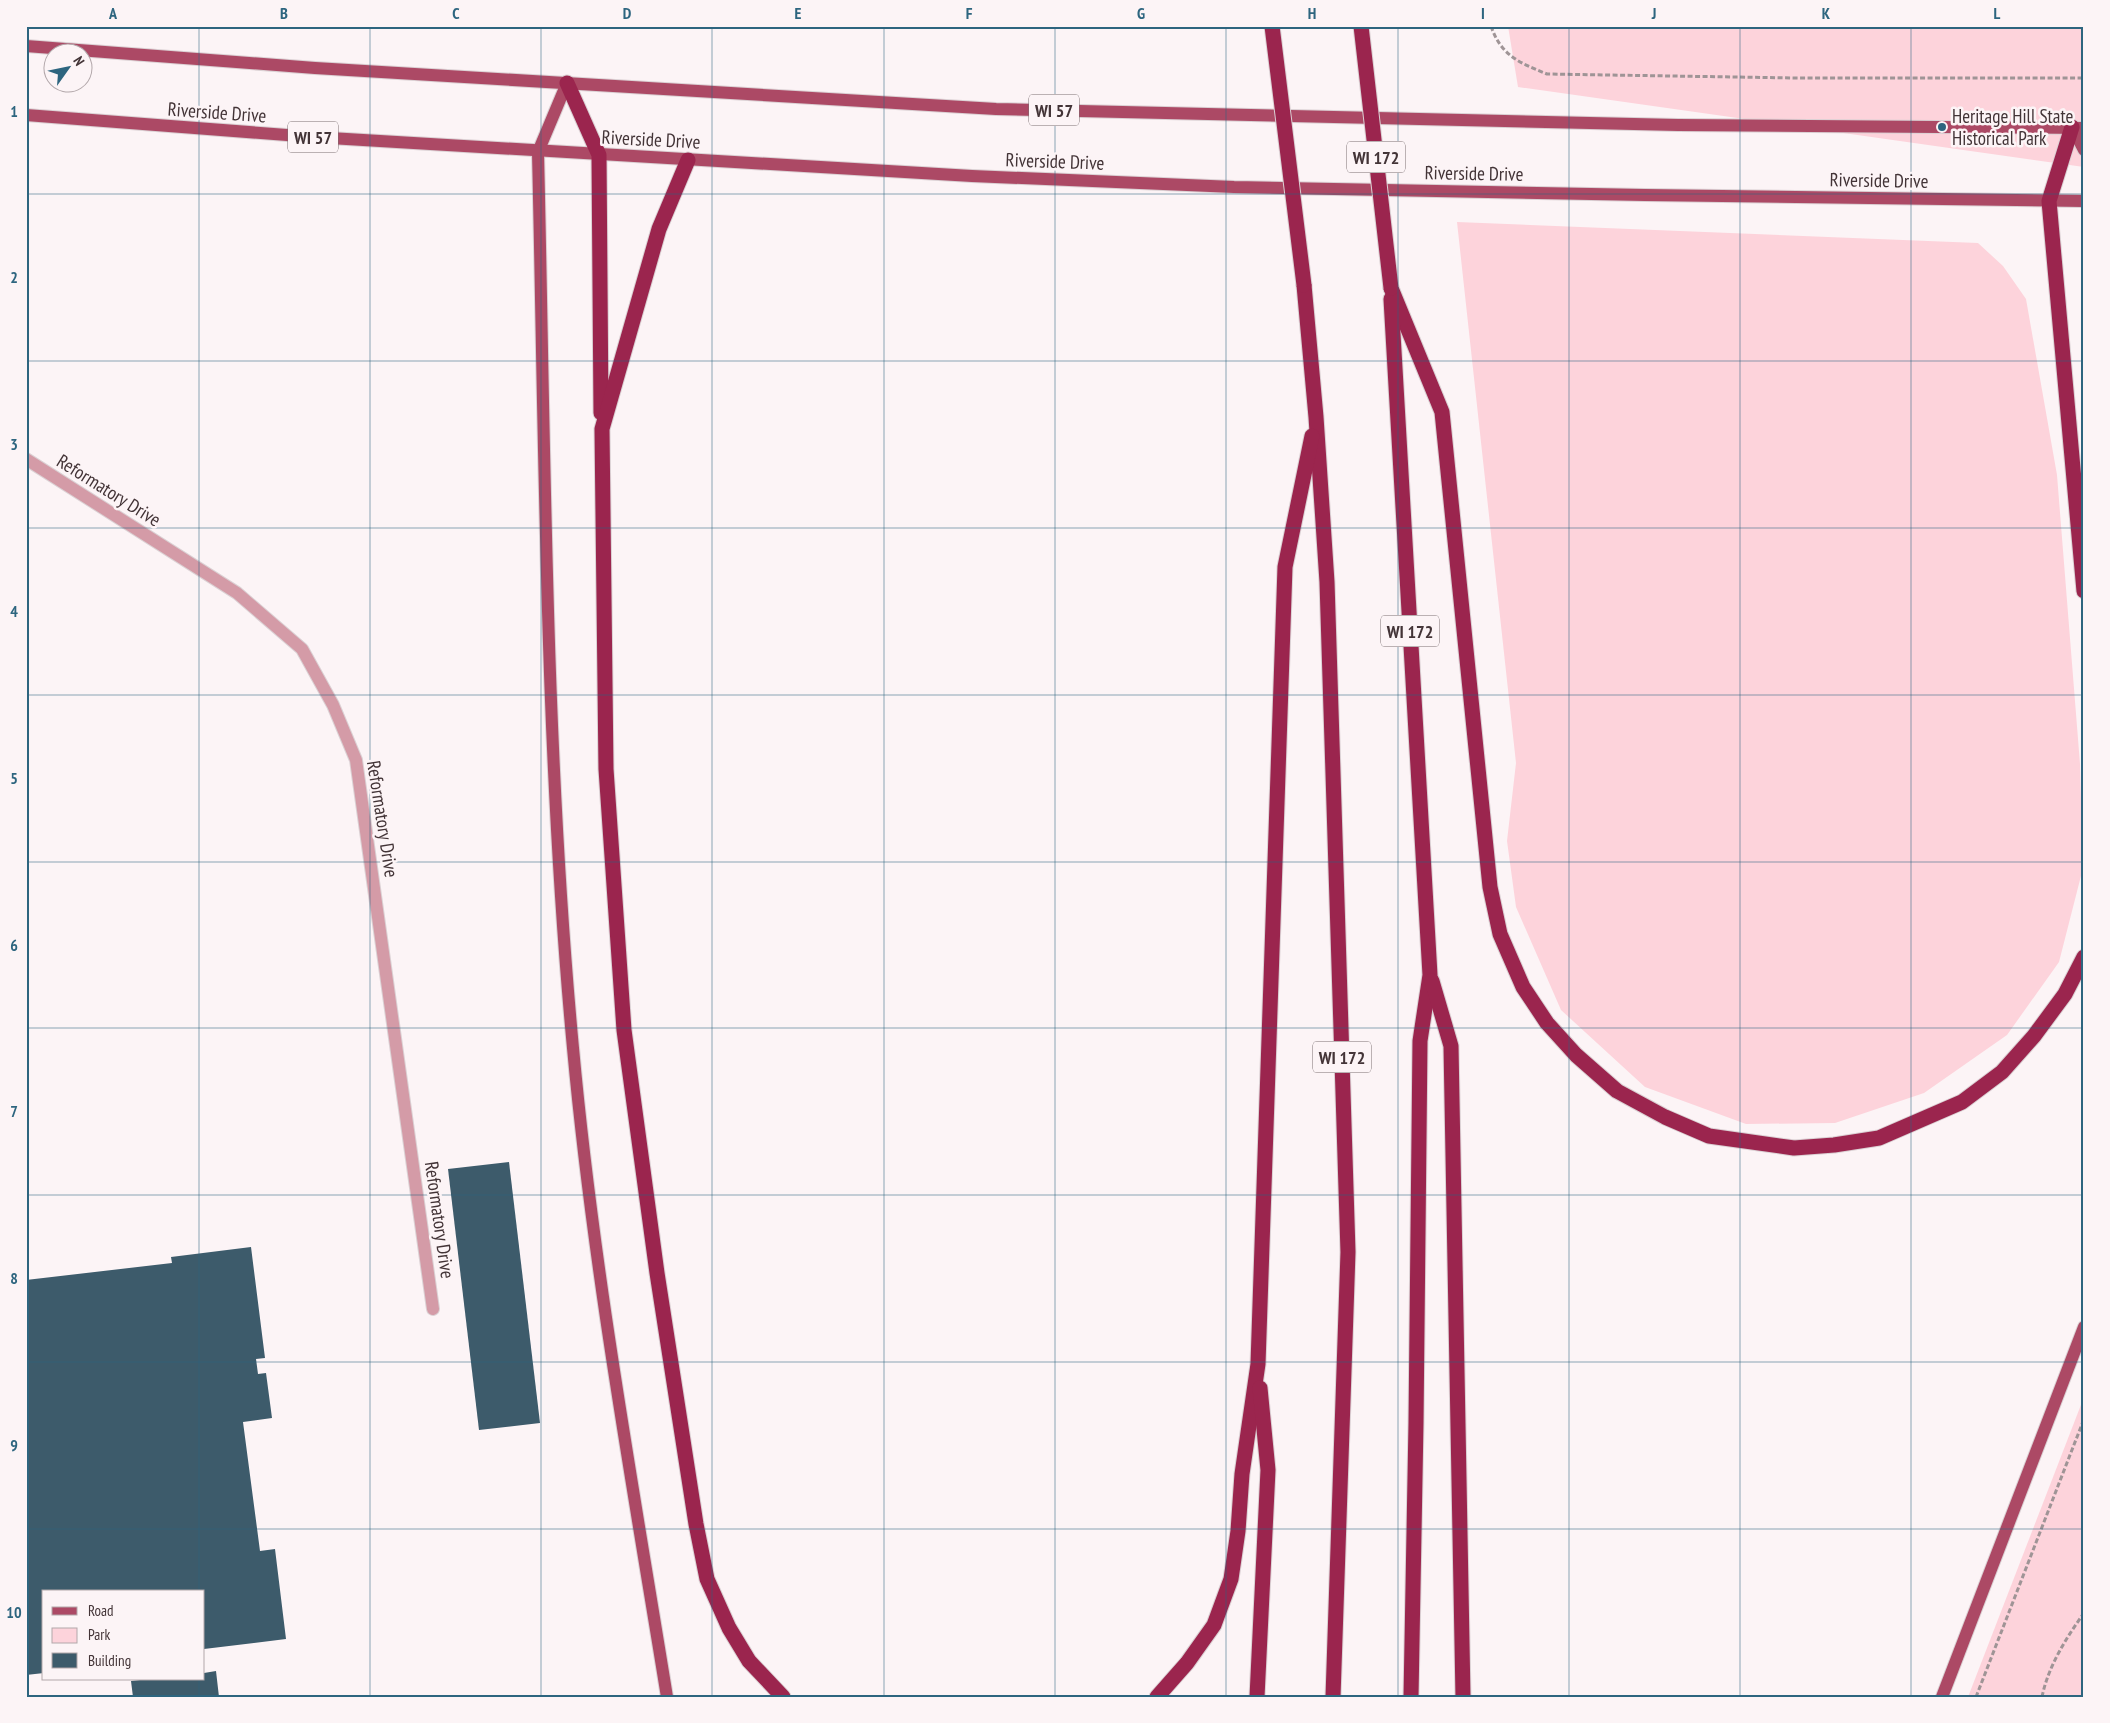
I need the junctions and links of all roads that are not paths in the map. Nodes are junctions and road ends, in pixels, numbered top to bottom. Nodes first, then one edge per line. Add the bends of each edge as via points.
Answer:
1 (1272, 26) edge
2 (1361, 26) edge
3 (26, 46) edge
4 (567, 83) junction
5 (26, 115) edge
6 (2078, 128) edge
7 (2084, 150) edge
8 (538, 152) junction
9 (599, 156) junction
10 (688, 160) junction
11 (2049, 201) junction
12 (2084, 201) edge
13 (1391, 288) junction
14 (1316, 417) junction
15 (602, 429) junction
16 (26, 459) edge
17 (2084, 591) edge
18 (2084, 957) edge
19 (1430, 974) junction
20 (433, 1309) dead end
21 (2084, 1327) edge
22 (1258, 1364) junction
23 (667, 1697) edge
24 (782, 1697) edge
25 (1157, 1697) edge
26 (1257, 1697) edge
27 (1333, 1697) edge
28 (1411, 1697) edge
29 (1463, 1697) edge
30 (1942, 1697) edge

1 - 14 highway, WI 172, bridge via 1304,286
2 - 13 highway, WI 172, bridge
3 - 4 main road, WI 57
4 - 6 main road, WI 57 via 996,109 1678,125
4 - 8 main road
4 - 9 highway
5 - 8 main road, Riverside Drive / WI 57
6 - 7 main road
6 - 11 highway
8 - 9 main road, Riverside Drive / WI 57
8 - 23 main road via 550,707 572,1039 590,1210
9 - 10 main road, Riverside Drive / WI 57
9 - 15 highway
10 - 11 main road, Riverside Drive / WI 57 via 1234,187
10 - 15 highway via 659,229
11 - 12 main road, Riverside Drive / WI 57
11 - 17 highway
13 - 18 highway via 1442,412 1490,886 1500,934 1523,987 1547,1023 1576,1055 1618,1091 1709,1136 1794,1148 1879,1138 1962,1102 2002,1072 2065,994
13 - 19 highway, WI 172
14 - 22 highway via 1285,567
14 - 27 highway, WI 172 via 1327,582 1348,1252
15 - 24 highway via 606,779 624,1030 657,1273 707,1579 729,1628 749,1661
16 - 20 street, Reformatory Drive via 237,593 302,649 333,705 356,760
19 - 28 highway, WI 172 via 1420,1041
19 - 29 highway via 1451,1046
21 - 30 main road
22 - 25 highway via 1231,1579 1214,1625 1188,1663
22 - 26 highway via 1268,1470

